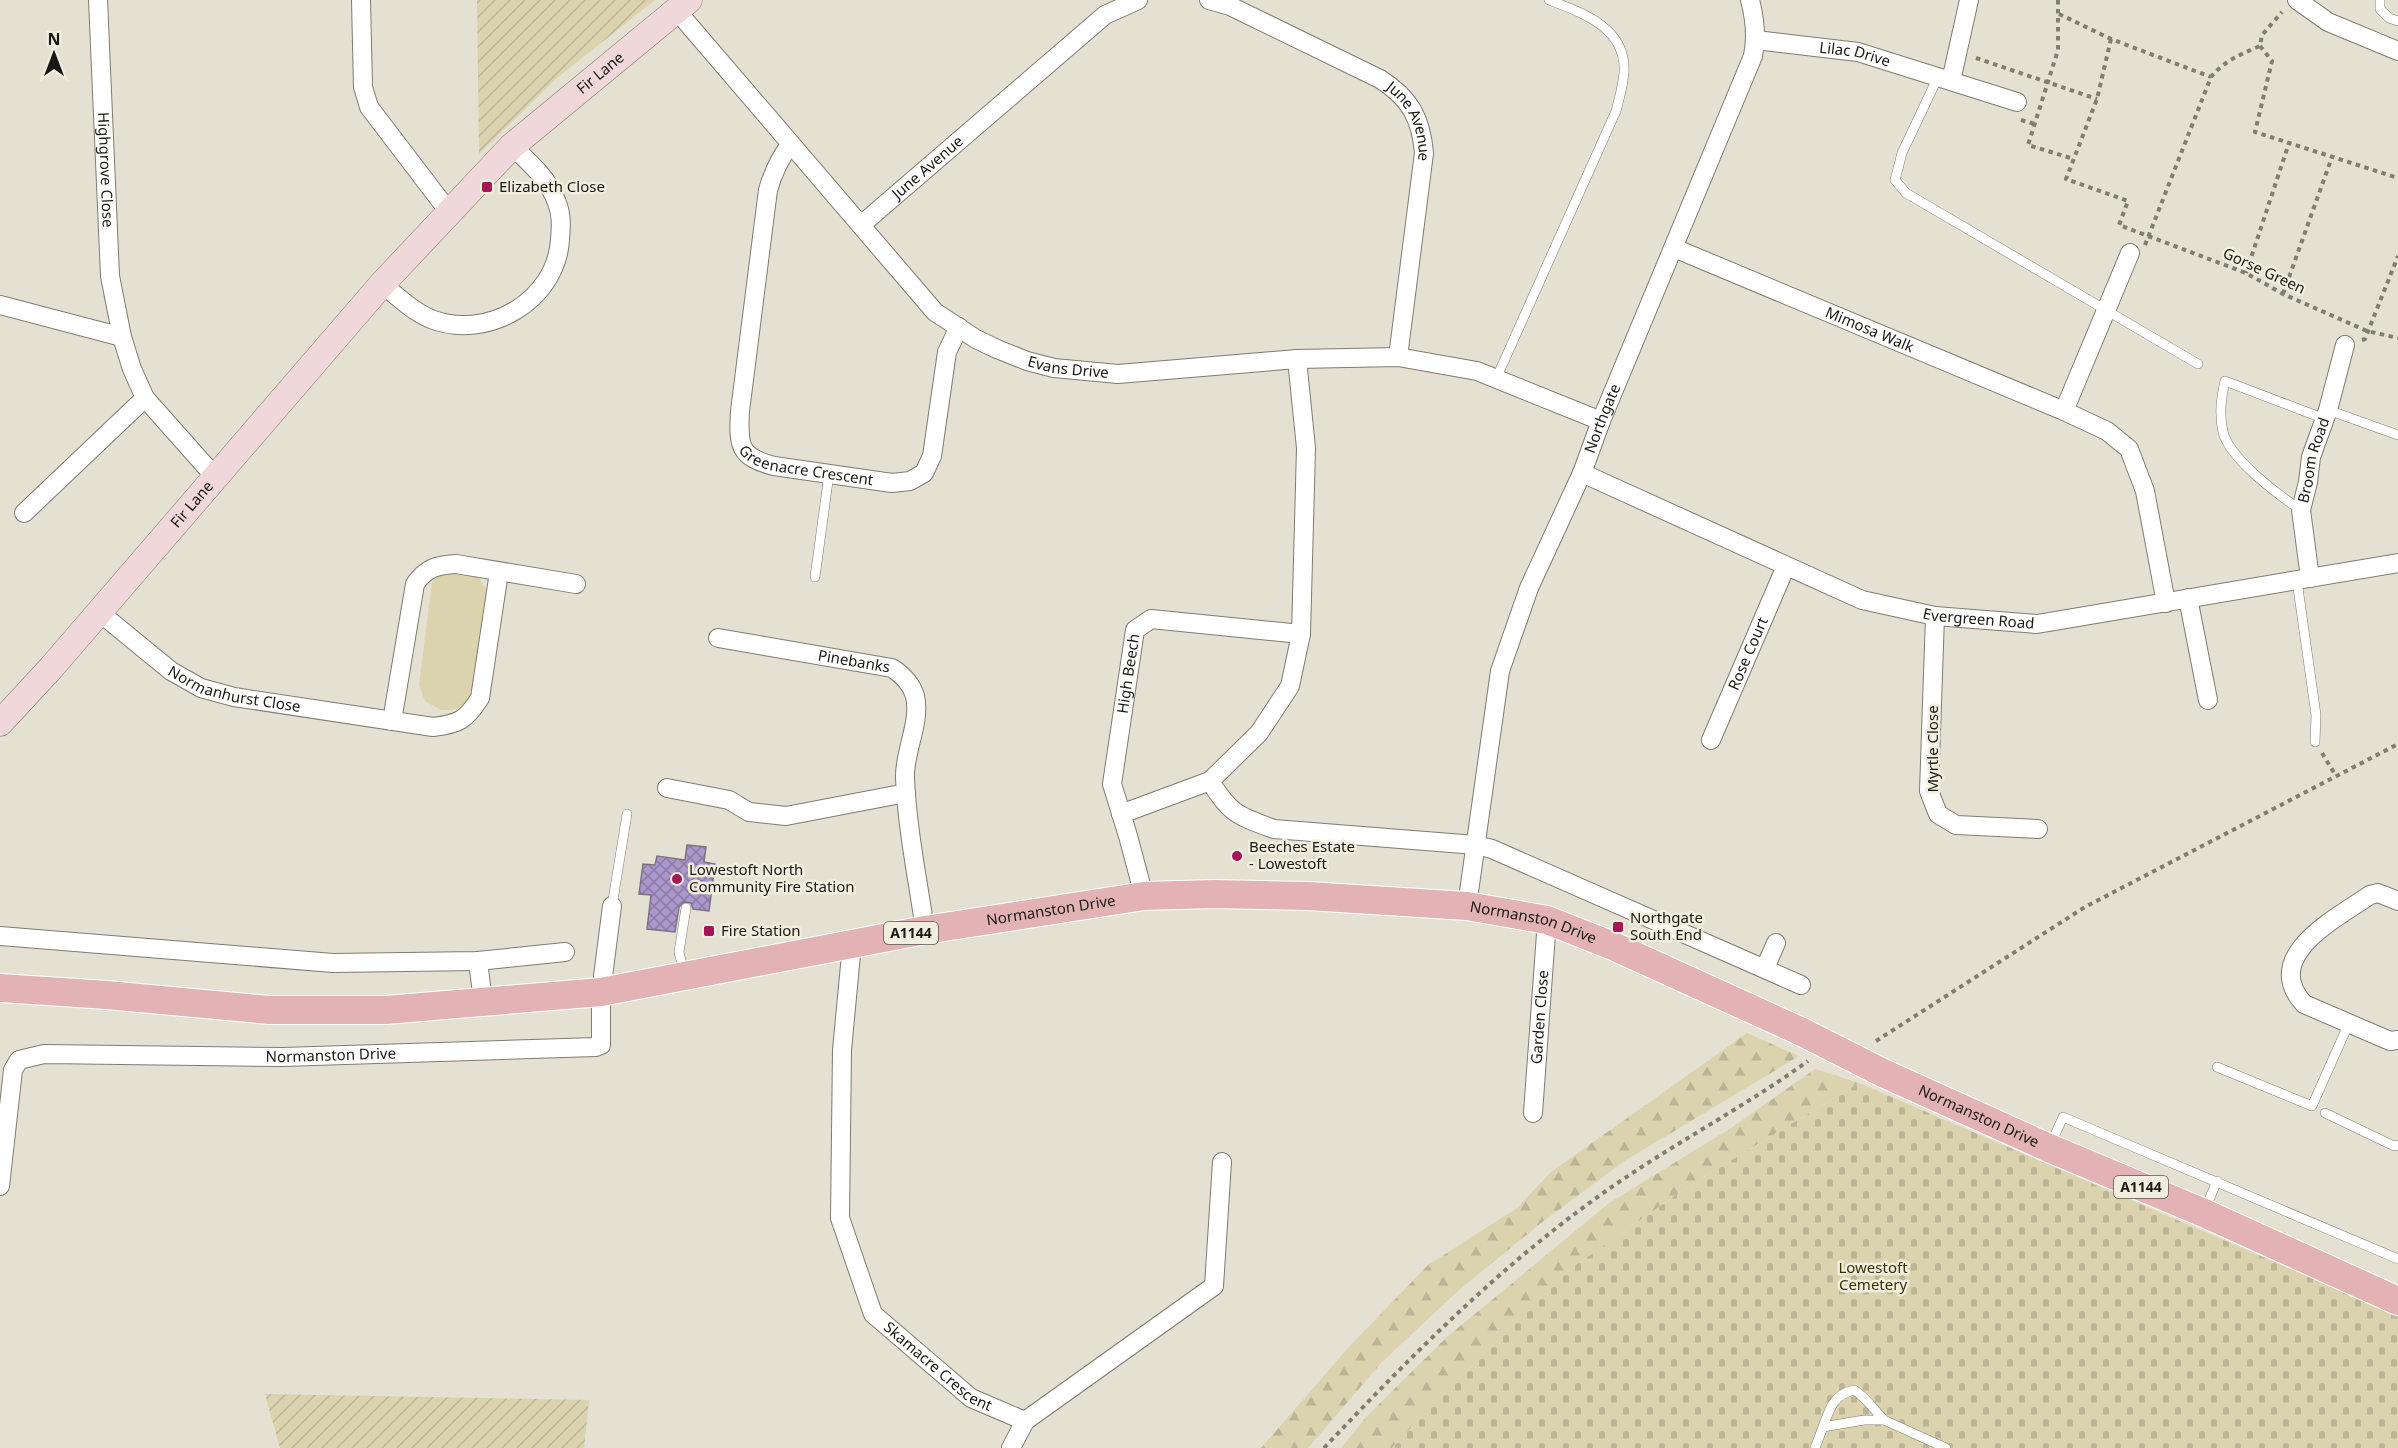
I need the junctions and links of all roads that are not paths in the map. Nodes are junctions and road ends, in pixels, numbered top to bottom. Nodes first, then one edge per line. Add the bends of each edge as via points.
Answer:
1 (98, 0) edge
2 (361, 0) edge
3 (1138, 0) edge
4 (1209, 0) edge
5 (1549, 0) edge
6 (1750, 0) edge
7 (1969, 0) edge
8 (2380, 0) edge
9 (2291, 4) edge
10 (683, 5) edge
11 (2398, 21) edge
12 (1756, 40) junction
13 (2398, 51) edge
14 (1944, 79) junction
15 (2017, 102) dead end
16 (791, 144) junction
17 (512, 146) junction
18 (449, 212) junction
19 (861, 225) junction
20 (1674, 248) junction
21 (2130, 254) road end
22 (382, 284) junction
23 (0, 305) edge
24 (2107, 311) junction
25 (959, 327) junction
26 (122, 337) junction
27 (2345, 345) road end
28 (1398, 357) junction
29 (1297, 359) junction
30 (2198, 364) dead end
31 (1496, 379) junction
32 (145, 398) junction
33 (2064, 411) junction
34 (2327, 414) junction
35 (1601, 421) junction
36 (2398, 435) edge
37 (1582, 473) junction
38 (829, 474) junction
39 (216, 478) junction
40 (2301, 510) junction
41 (24, 513) dead end
42 (2398, 563) edge
43 (1786, 566) junction
44 (499, 572) junction
45 (815, 577) dead end
46 (2304, 579) junction
47 (576, 584) dead end
48 (2188, 598) junction
49 (2166, 603) junction
50 (99, 612) junction
51 (1935, 616) junction
52 (1301, 634) junction
53 (718, 638) dead end
54 (2208, 700) dead end
55 (392, 721) junction
56 (0, 723) edge
57 (1711, 740) dead end
58 (2315, 742) road end
59 (1210, 781) junction
60 (668, 788) dead end
61 (906, 793) junction
62 (627, 814) dead end
63 (1121, 814) junction
64 (2038, 829) dead end
65 (1476, 845) junction
66 (1144, 896) junction
67 (2398, 901) edge
68 (612, 906) joint
69 (1467, 906) junction
70 (686, 908) dead end
71 (1547, 920) junction
72 (925, 930) junction
73 (0, 936) edge
74 (1776, 943) dead end
75 (852, 944) junction
76 (565, 952) dead end
77 (478, 961) junction
78 (1765, 968) junction
79 (684, 976) junction
80 (1801, 985) dead end
81 (0, 988) edge
82 (601, 992) junction
83 (483, 1002) junction
84 (2349, 1023) junction
85 (2398, 1040) edge
86 (2217, 1067) dead end
87 (1533, 1113) dead end
88 (2325, 1113) dead end
89 (2398, 1145) edge
90 (2049, 1148) junction
91 (1222, 1162) dead end
92 (2217, 1181) junction
93 (0, 1186) edge
94 (2204, 1213) junction
95 (2398, 1259) edge
96 (2397, 1296) edge
97 (1884, 1420) junction
98 (1025, 1421) junction
99 (1823, 1427) junction
100 (1011, 1448) edge
101 (1815, 1448) edge
102 (1946, 1448) edge

1 - 26 street, Highgrove Close via 110,276
2 - 18 street via 363,87 369,107
3 - 19 street, June Avenue via 1105,15
4 - 28 street, June Avenue via 1230,6 1380,79 1397,90 1416,115 1424,153
5 - 31 lane via 1592,16 1618,42 1624,72 1616,111
6 - 12 street, Northgate
7 - 14 street via 1958,52
8 - 11 lane via 2380,9
9 - 13 street
10 - 16 street, Evans Drive
10 - 17 street, Fir Lane
12 - 14 street, Lilac Drive via 1858,52
12 - 20 street, Northgate via 1753,56
14 - 15 street, Lilac Drive
14 - 24 lane via 1902,153 1895,180 1906,193
16 - 19 street, Evans Drive
16 - 38 street, Greenacre Crescent via 774,170 768,190 739,433 743,450 755,462
17 - 18 street, Fir Lane
17 - 22 street via 547,182 561,217 556,261 532,299 492,321 460,325 417,312
18 - 22 street, Fir Lane
19 - 25 street, Evans Drive via 935,312
20 - 33 street, Mimosa Walk
20 - 35 street, Northgate
21 - 24 street
22 - 39 street, Fir Lane
23 - 26 street
24 - 30 lane
24 - 33 street
25 - 29 street, Evans Drive via 986,344 1027,361 1088,373 1118,374
25 - 38 street, Greenacre Crescent via 947,352 932,456 924,472 910,481 892,483
26 - 32 street, Highgrove Close
27 - 34 street, Broom Road
28 - 29 street, Evans Drive
28 - 31 street, Evans Drive via 1477,371
29 - 52 street via 1306,448
31 - 35 street, Evans Drive
32 - 39 street, Highgrove Close
32 - 41 street
33 - 49 street, Mimosa Walk via 2107,431 2129,449 2145,491
34 - 36 lane
34 - 40 street, Broom Road via 2311,457
34 - 40 lane via 2225,381 2220,406 2224,434 2248,467 2276,494
35 - 37 street, Northgate
37 - 43 street, Evergreen Road
37 - 65 street, Northgate via 1529,588 1500,671
38 - 45 lane
39 - 50 street, Fir Lane
40 - 46 street, Broom Road
42 - 46 street, Evergreen Road
43 - 51 street, Evergreen Road via 1862,600
43 - 57 street, Rose Court
44 - 47 street
44 - 55 street, Normanhurst Close via 480,698 469,716 433,727
44 - 55 street via 456,564 438,565 423,572 415,584
46 - 48 street, Evergreen Road
46 - 58 lane
48 - 49 street, Evergreen Road
48 - 54 street
49 - 51 street, Evergreen Road via 2037,624
50 - 55 street, Normanhurst Close via 171,671 201,688 234,697
50 - 56 street, Fir Lane
51 - 64 street, Myrtle Close via 1929,791 1938,814 1956,825
52 - 59 street via 1290,686 1259,734
52 - 63 street, High Beech via 1151,619 1135,630 1112,784
53 - 61 street, Pinebanks via 891,668 902,675 914,694 916,708
59 - 63 street
59 - 65 street via 1224,805 1245,819 1274,829
60 - 61 street via 729,800 750,812 786,816
61 - 72 street, Pinebanks
62 - 68 lane
63 - 66 street, High Beech
65 - 69 street, Northgate
65 - 78 street
66 - 69 main road, Normanston Drive / A1144 via 1308,896
66 - 72 main road, Normanston Drive / A1144
67 - 84 street via 2378,892 2370,895 2311,936 2293,959 2291,983 2304,1004
68 - 82 street
69 - 71 main road, Normanston Drive / A1144
70 - 79 lane via 679,952
71 - 87 street, Garden Close
71 - 90 main road, Normanston Drive / A1144, bridge via 1613,946
72 - 75 main road, Normanston Drive / A1144
73 - 77 street via 333,963
74 - 78 street
75 - 79 main road, Normanston Drive / A1144
75 - 98 street, Skamacre Crescent via 842,1050 840,1218 873,1314 971,1398
76 - 77 street
77 - 83 street
78 - 80 street
79 - 82 main road, Normanston Drive / A1144
81 - 83 main road, Normanston Drive / A1144 via 269,1010 386,1010
82 - 83 main road, Normanston Drive / A1144
82 - 93 street, Normanston Drive via 601,1045 596,1047 283,1057 44,1054 19,1060 13,1070
84 - 85 street via 2390,1041
84 - 86 lane via 2312,1106
88 - 89 lane
90 - 92 lane via 2063,1117
90 - 94 main road, Normanston Drive / A1144
91 - 98 street via 1214,1286
92 - 94 lane
92 - 95 lane
94 - 96 main road, Normanston Drive / A1144
97 - 99 lane
97 - 99 lane via 1854,1390 1842,1392 1833,1401
97 - 102 lane
98 - 100 street
99 - 101 lane

